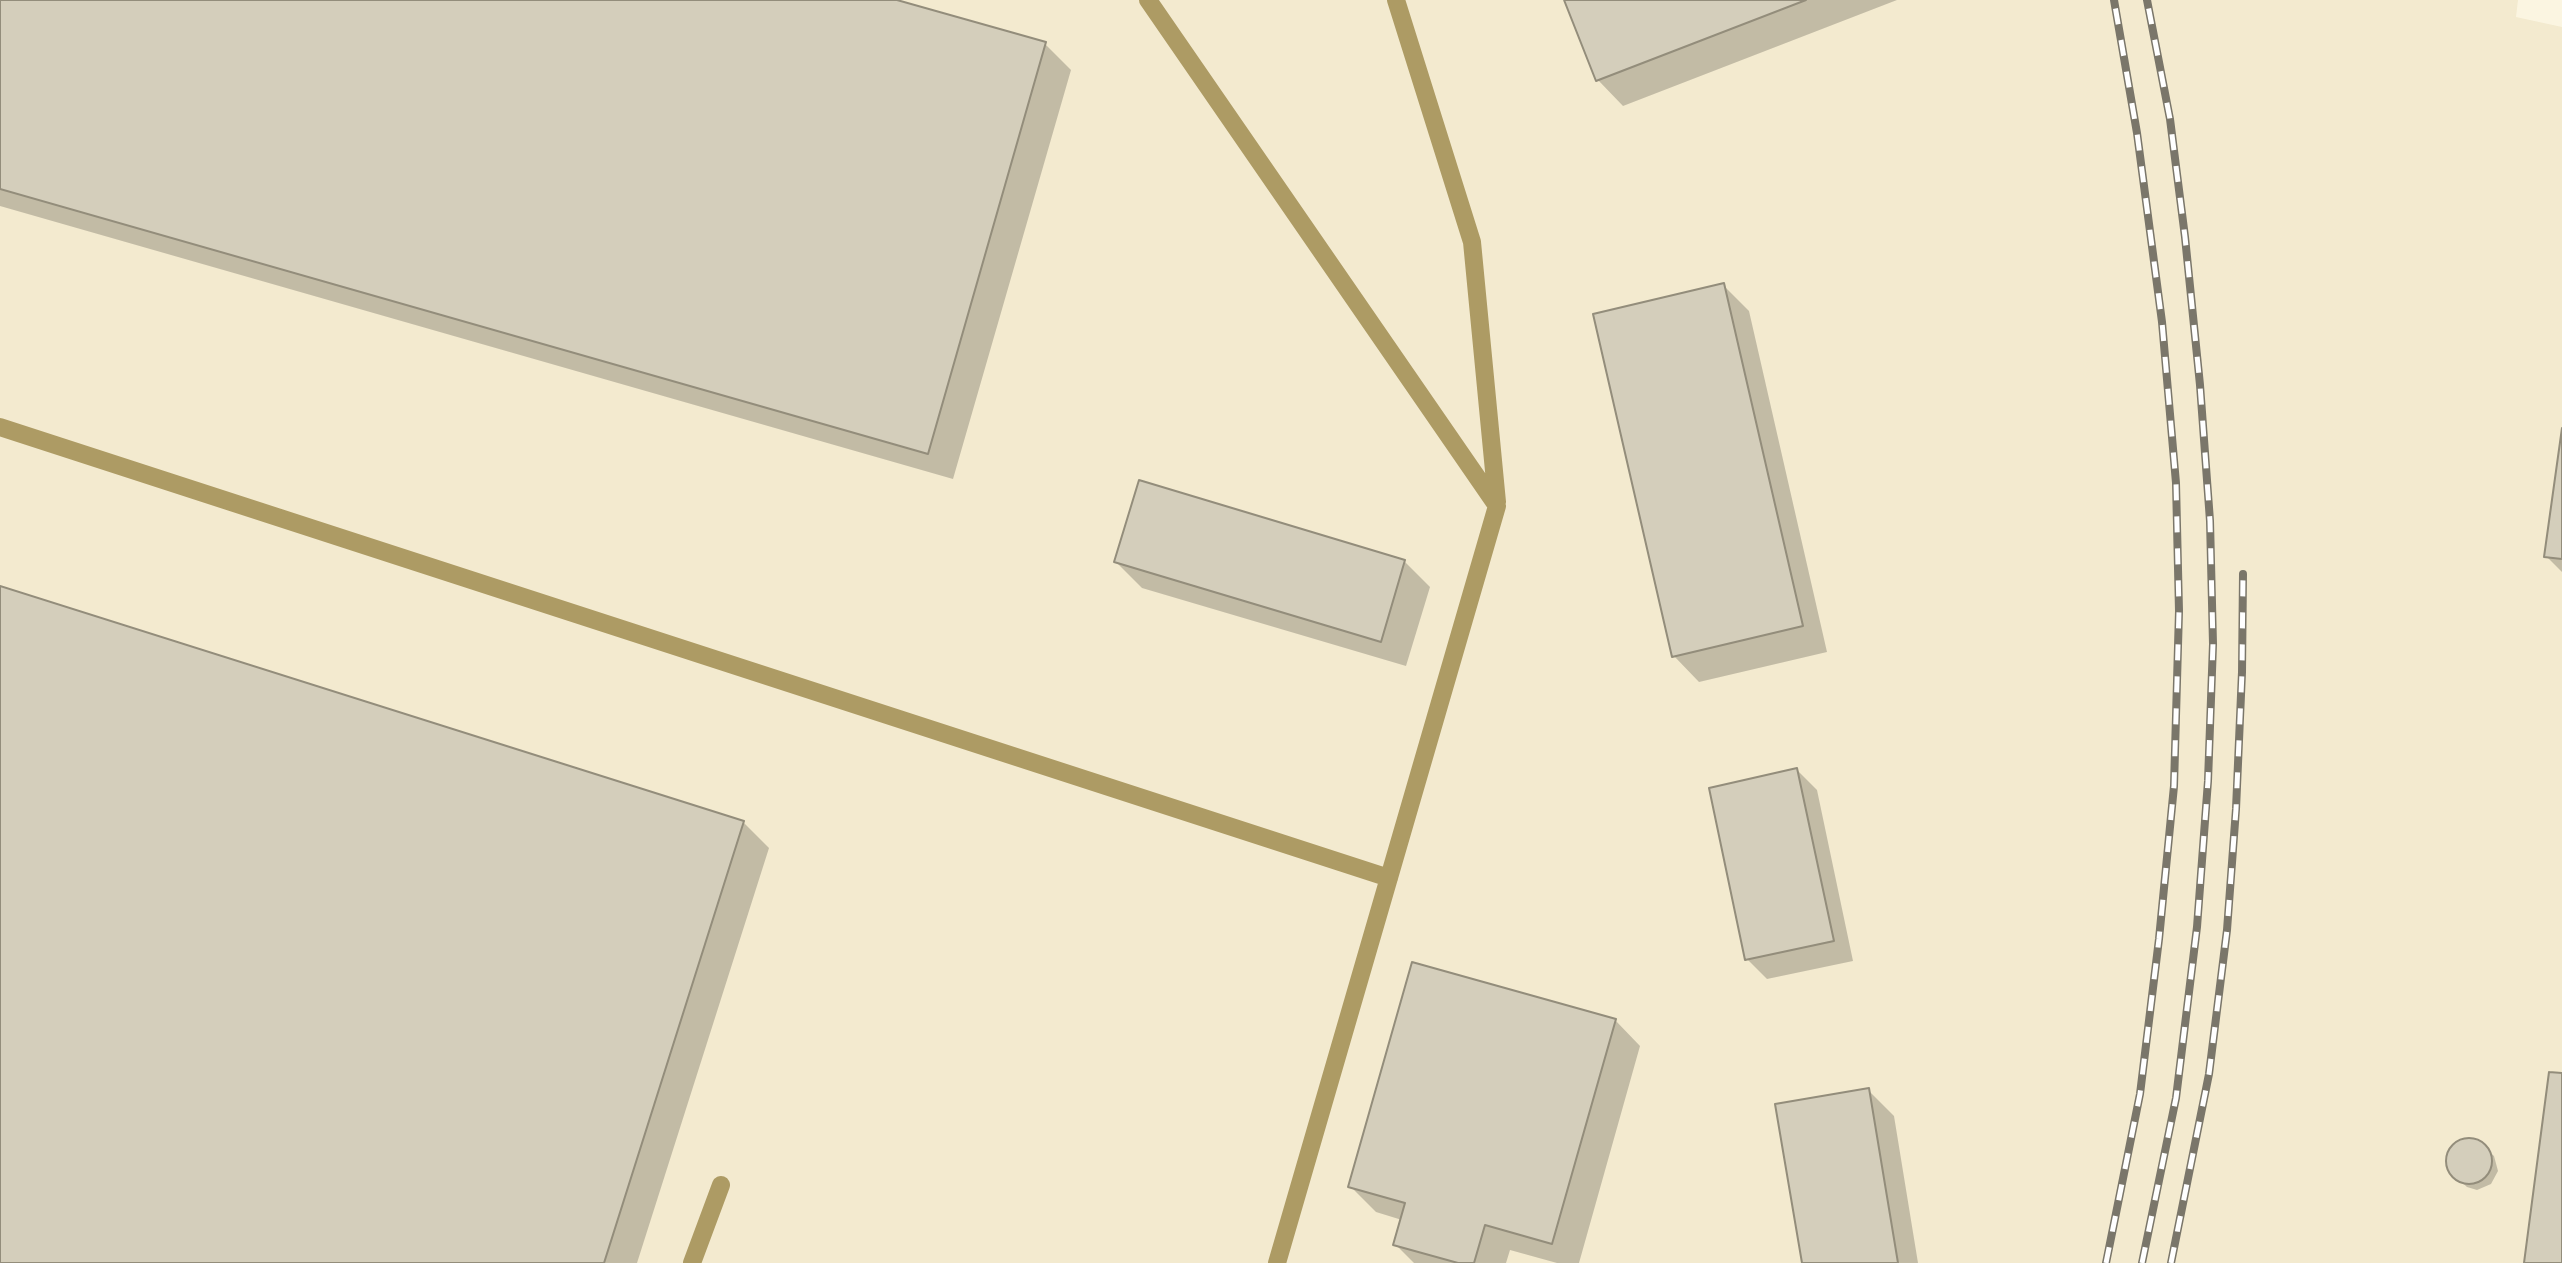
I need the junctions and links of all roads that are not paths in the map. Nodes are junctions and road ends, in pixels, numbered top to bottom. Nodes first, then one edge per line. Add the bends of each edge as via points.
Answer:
1 (1148, 0) edge
2 (1396, 0) edge
3 (0, 426) edge
4 (1497, 506) junction
5 (1388, 878) junction
6 (721, 1185) dead end
7 (692, 1263) edge
8 (1277, 1263) edge

1 - 4 lane
2 - 4 lane via 1472,242
3 - 5 lane
4 - 5 lane
5 - 8 lane
6 - 7 lane

